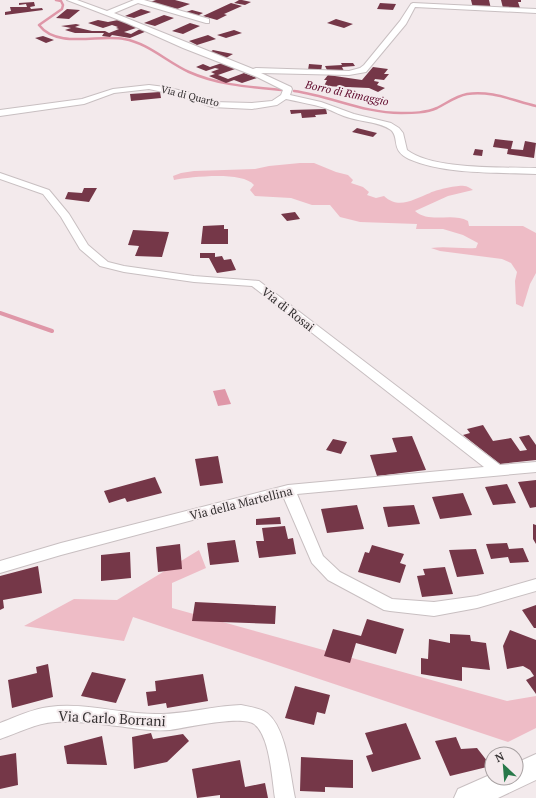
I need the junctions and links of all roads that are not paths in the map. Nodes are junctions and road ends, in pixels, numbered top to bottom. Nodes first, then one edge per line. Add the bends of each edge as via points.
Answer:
1 (70, 0) edge
2 (98, 0) edge
3 (139, 1) edge
4 (84, 5) junction
5 (536, 11) edge
6 (107, 13) junction
7 (206, 21) dead end
8 (246, 70) junction
9 (285, 96) junction
10 (0, 113) edge
11 (536, 171) edge
12 (0, 176) edge
13 (536, 467) edge
14 (498, 470) junction
15 (288, 490) junction
16 (0, 567) edge
17 (536, 585) edge
18 (0, 731) edge
19 (536, 767) edge
20 (524, 772) edge
21 (494, 786) edge
22 (285, 798) edge
23 (468, 798) edge

1 - 4 street
2 - 4 street
3 - 6 street
3 - 7 street
4 - 6 street
5 - 8 street via 413,5 403,22 362,70 349,73
6 - 8 street
8 - 9 street via 287,87
9 - 10 street, Via di Quarto via 274,103 262,105 225,105 212,104 200,98 149,87 113,91 84,101
9 - 11 street via 386,125 396,130 399,146 404,153 414,158 439,164
12 - 14 street, Via di Rosai via 46,192 65,216 84,248 104,264 186,278 255,283
13 - 14 street, Via della Martellina
14 - 15 street, Via della Martellina
15 - 16 street, Via della Martellina
15 - 17 street via 317,558 334,576 390,605 434,609 477,602
18 - 22 street, Via Carlo Borrani via 54,714 148,722 224,714 250,714 261,719 269,729
19 - 20 main road
21 - 23 main road

